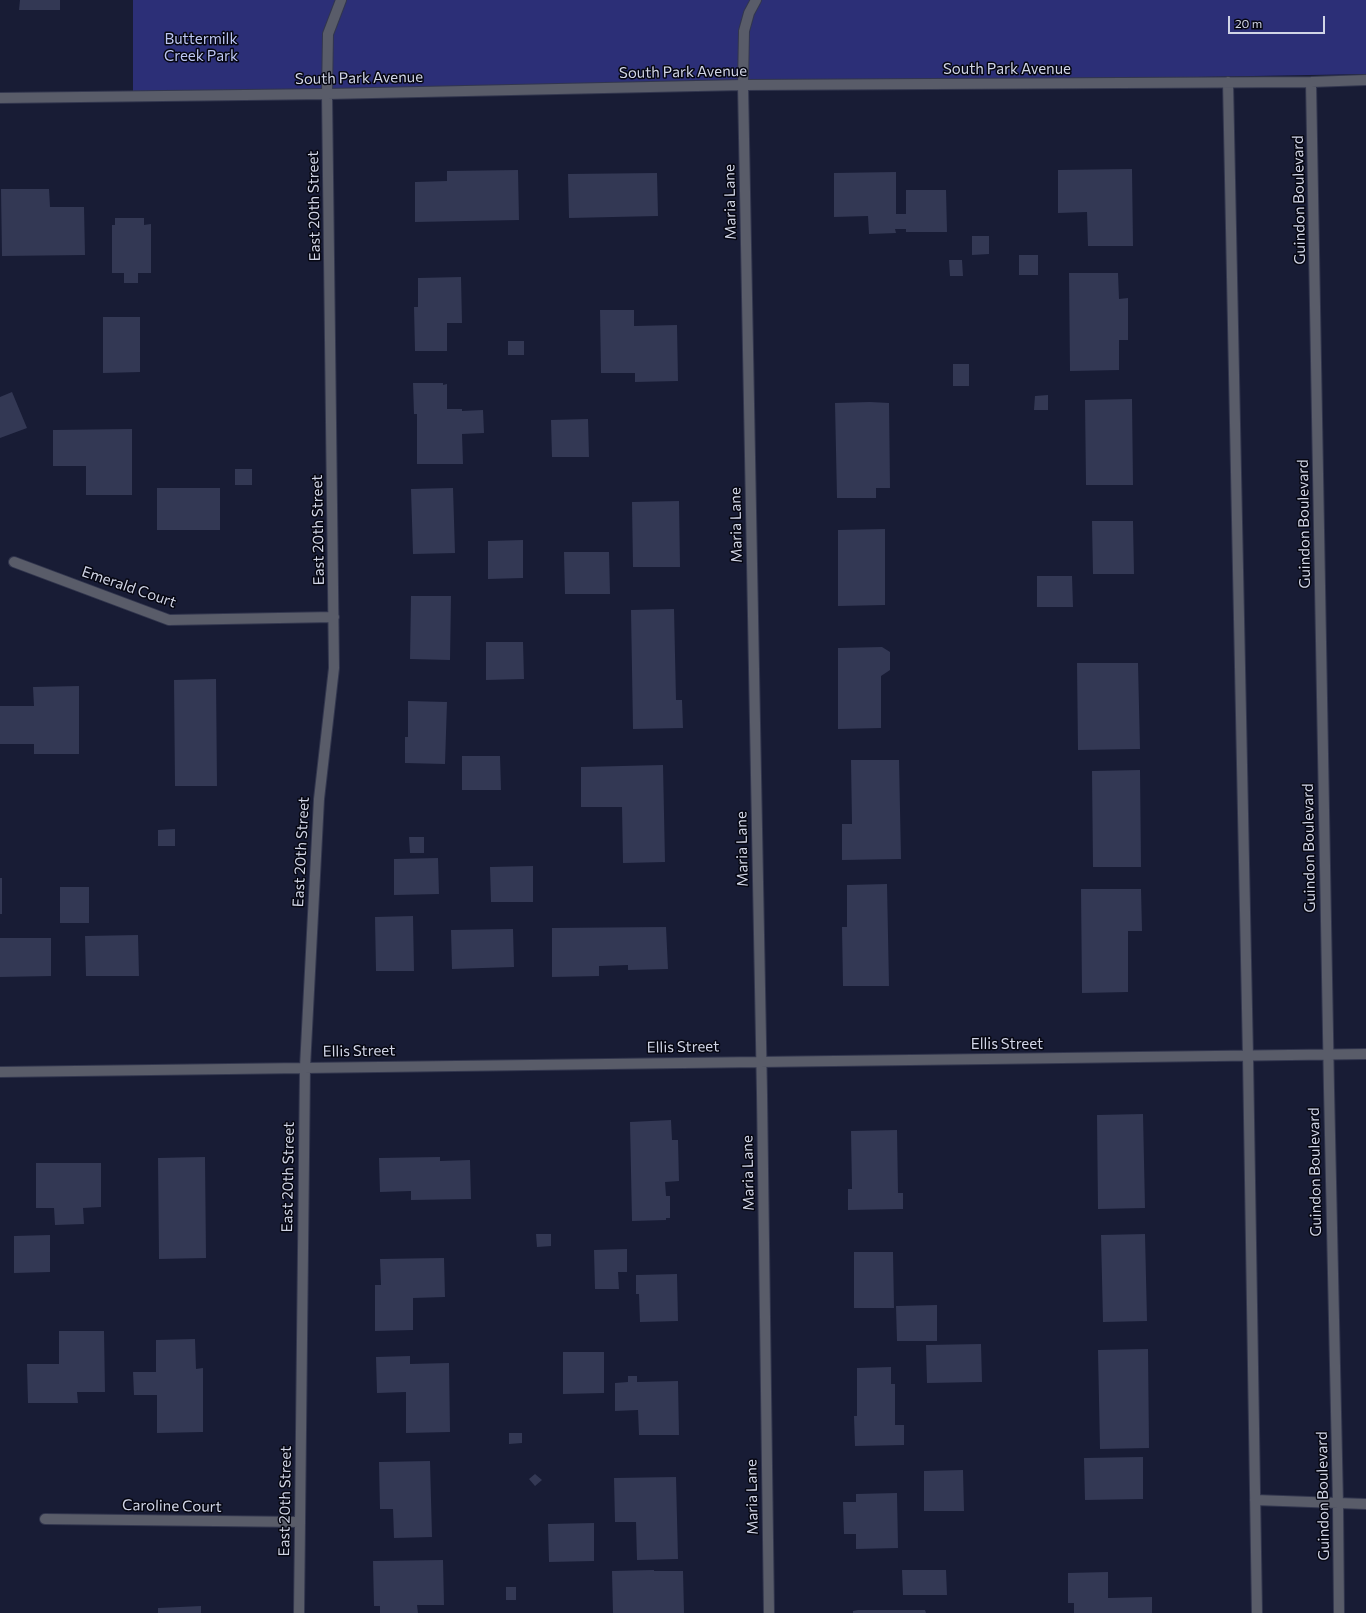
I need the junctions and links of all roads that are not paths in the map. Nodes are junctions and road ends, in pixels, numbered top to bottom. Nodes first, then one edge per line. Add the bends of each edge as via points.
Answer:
1 (341, 0) edge
2 (756, 0) edge
3 (1366, 80) edge
4 (1228, 82) junction
5 (1312, 82) junction
6 (743, 85) junction
7 (327, 94) junction
8 (0, 98) edge
9 (14, 562) dead end
10 (334, 617) junction
11 (1366, 1054) edge
12 (1328, 1055) junction
13 (1248, 1057) junction
14 (761, 1061) junction
15 (305, 1067) junction
16 (0, 1072) edge
17 (1255, 1500) junction
18 (1338, 1504) junction
19 (1366, 1504) edge
20 (45, 1519) dead end
21 (300, 1522) junction
22 (299, 1613) edge
23 (769, 1613) edge
24 (1257, 1613) edge
25 (1340, 1613) edge

1 - 7 street, East 20th Street via 328,34
2 - 6 street, Maria Lane via 744,31
3 - 5 street, South Park Avenue
4 - 5 street, South Park Avenue
4 - 6 street, South Park Avenue
4 - 13 street
5 - 12 street, Guindon Boulevard
6 - 7 street, South Park Avenue
6 - 14 street, Maria Lane
7 - 8 street, South Park Avenue
7 - 10 street, East 20th Street
9 - 10 street, Emerald Court via 168,620
10 - 15 street, East 20th Street via 334,668 319,799
11 - 12 street, Ellis Street
12 - 13 street, Ellis Street
12 - 18 street, Guindon Boulevard
13 - 14 street, Ellis Street
13 - 17 street
14 - 15 street, Ellis Street
14 - 23 street, Maria Lane
15 - 16 street, Ellis Street
15 - 21 street, East 20th Street
17 - 18 street
17 - 24 street
18 - 19 street
18 - 25 street, Guindon Boulevard
20 - 21 street, Caroline Court
21 - 22 street, East 20th Street

